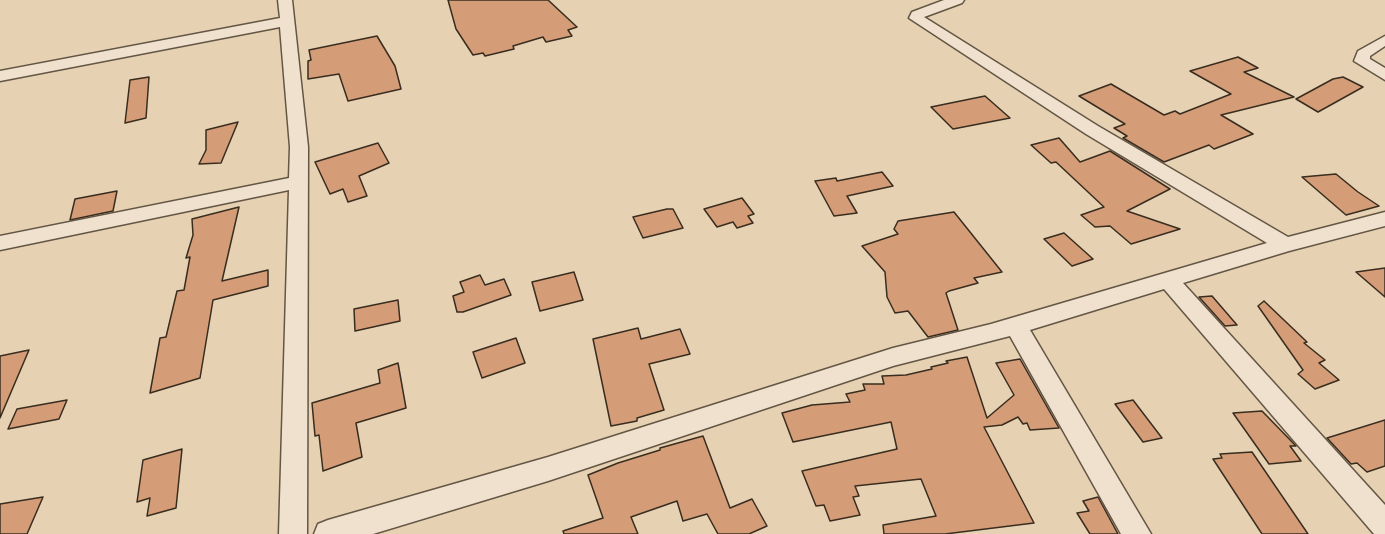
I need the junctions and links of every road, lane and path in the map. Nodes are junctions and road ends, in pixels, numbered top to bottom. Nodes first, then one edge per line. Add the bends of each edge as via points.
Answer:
1 (285, 0) edge
2 (957, 0) edge
3 (288, 21) junction
4 (1385, 40) edge
5 (1385, 75) edge
6 (0, 76) edge
7 (297, 182) junction
8 (1385, 219) edge
9 (0, 243) edge
10 (1285, 245) junction
11 (1168, 280) junction
12 (1016, 326) junction
13 (1385, 526) edge
14 (293, 534) edge
15 (328, 534) edge
16 (1137, 534) edge

1 - 3 street
2 - 10 street via 916,18 1092,130
3 - 6 street
3 - 7 street via 299,147
4 - 5 street via 1363,54 1362,61
7 - 9 street
7 - 14 street
8 - 10 street
10 - 11 street
11 - 12 street
11 - 13 street
12 - 15 street via 893,357 548,469
12 - 16 street

